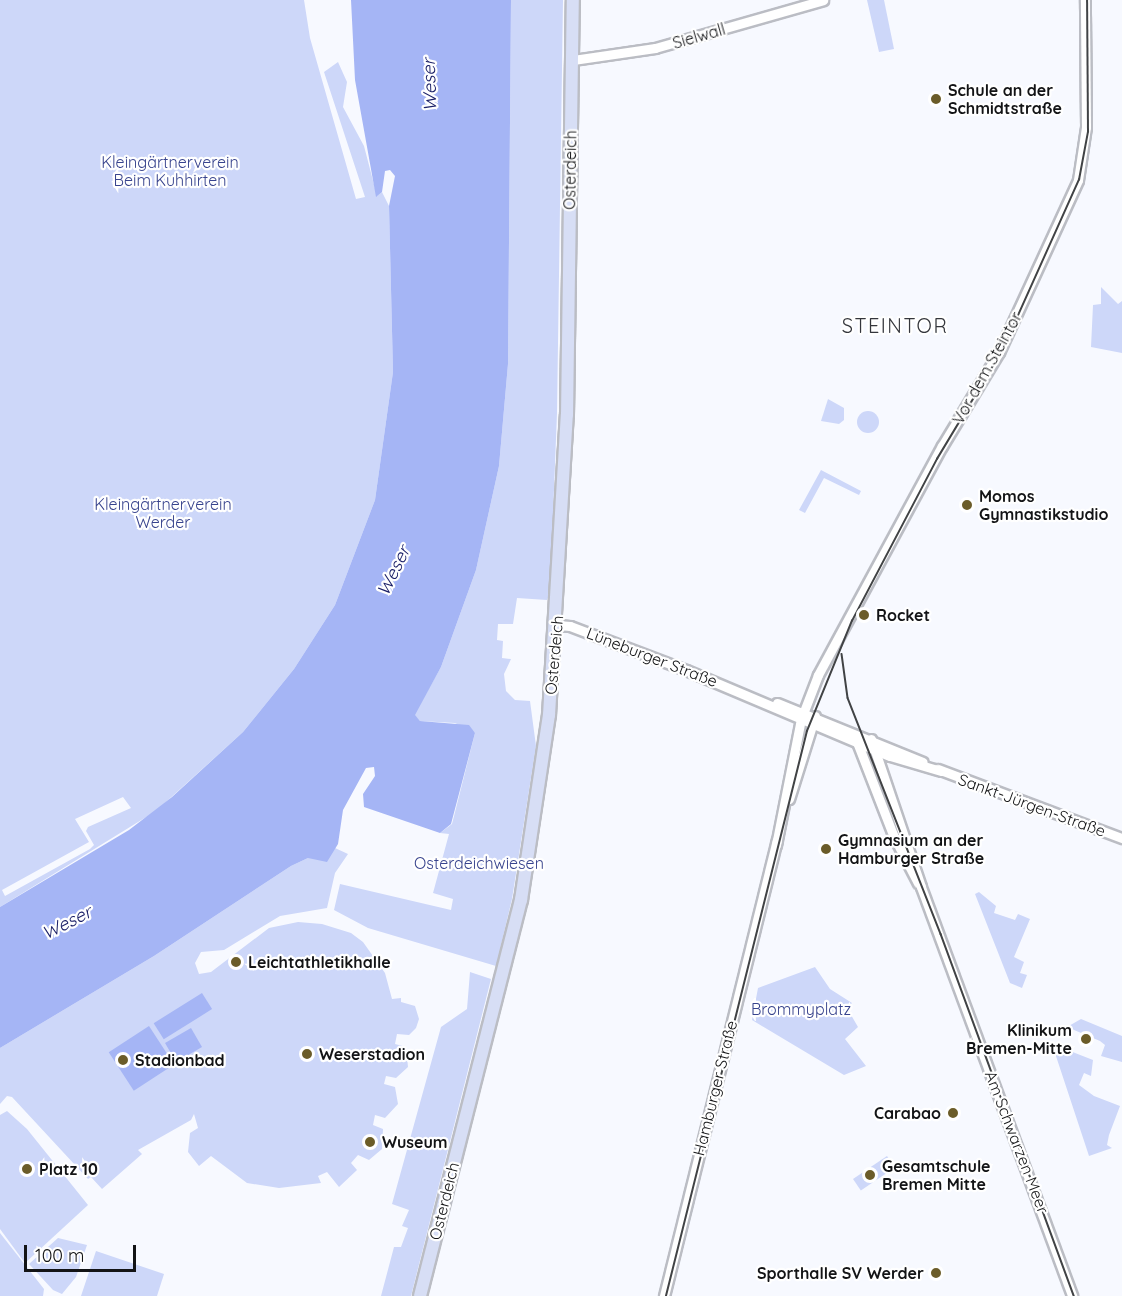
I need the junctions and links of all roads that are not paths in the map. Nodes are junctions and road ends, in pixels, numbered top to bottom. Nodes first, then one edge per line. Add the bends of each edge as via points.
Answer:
1 (573, 0) edge
2 (823, 0) edge
3 (1085, 0) edge
4 (573, 60) junction
5 (557, 625) junction
6 (802, 715) junction
7 (814, 720) junction
8 (871, 739) junction
9 (857, 742) junction
10 (877, 751) junction
11 (941, 771) junction
12 (1122, 838) edge
13 (776, 845) junction
14 (921, 887) junction
15 (420, 1296) edge
16 (664, 1296) edge
17 (1072, 1296) edge

1 - 4 main road, Osterdeich
2 - 4 street, Sielwall via 655,48
3 - 6 street, Vor dem Steintor via 1086,138 1074,189 1007,337 937,455 849,624 834,643
4 - 5 main road, Osterdeich via 567,411
5 - 6 street, Lüneburger Straße via 570,626
5 - 15 main road, Osterdeich via 540,798 521,900
6 - 7 street, Lüneburger Straße
6 - 13 street, Hamburger Straße
7 - 8 street, Lüneburger Straße
7 - 9 street, Lüneburger Straße
7 - 13 street, Hamburger Straße
8 - 10 street, Am Schwarzen Meer
8 - 11 street, Sankt-Jürgen-Straße
9 - 10 street, Sankt-Jürgen-Straße
9 - 14 street, Am Schwarzen Meer via 893,835
10 - 11 street, Sankt-Jürgen-Straße
10 - 14 street, Am Schwarzen Meer
11 - 12 street, Sankt-Jürgen-Straße
13 - 16 street, Hamburger Straße
14 - 17 street, Am Schwarzen Meer

